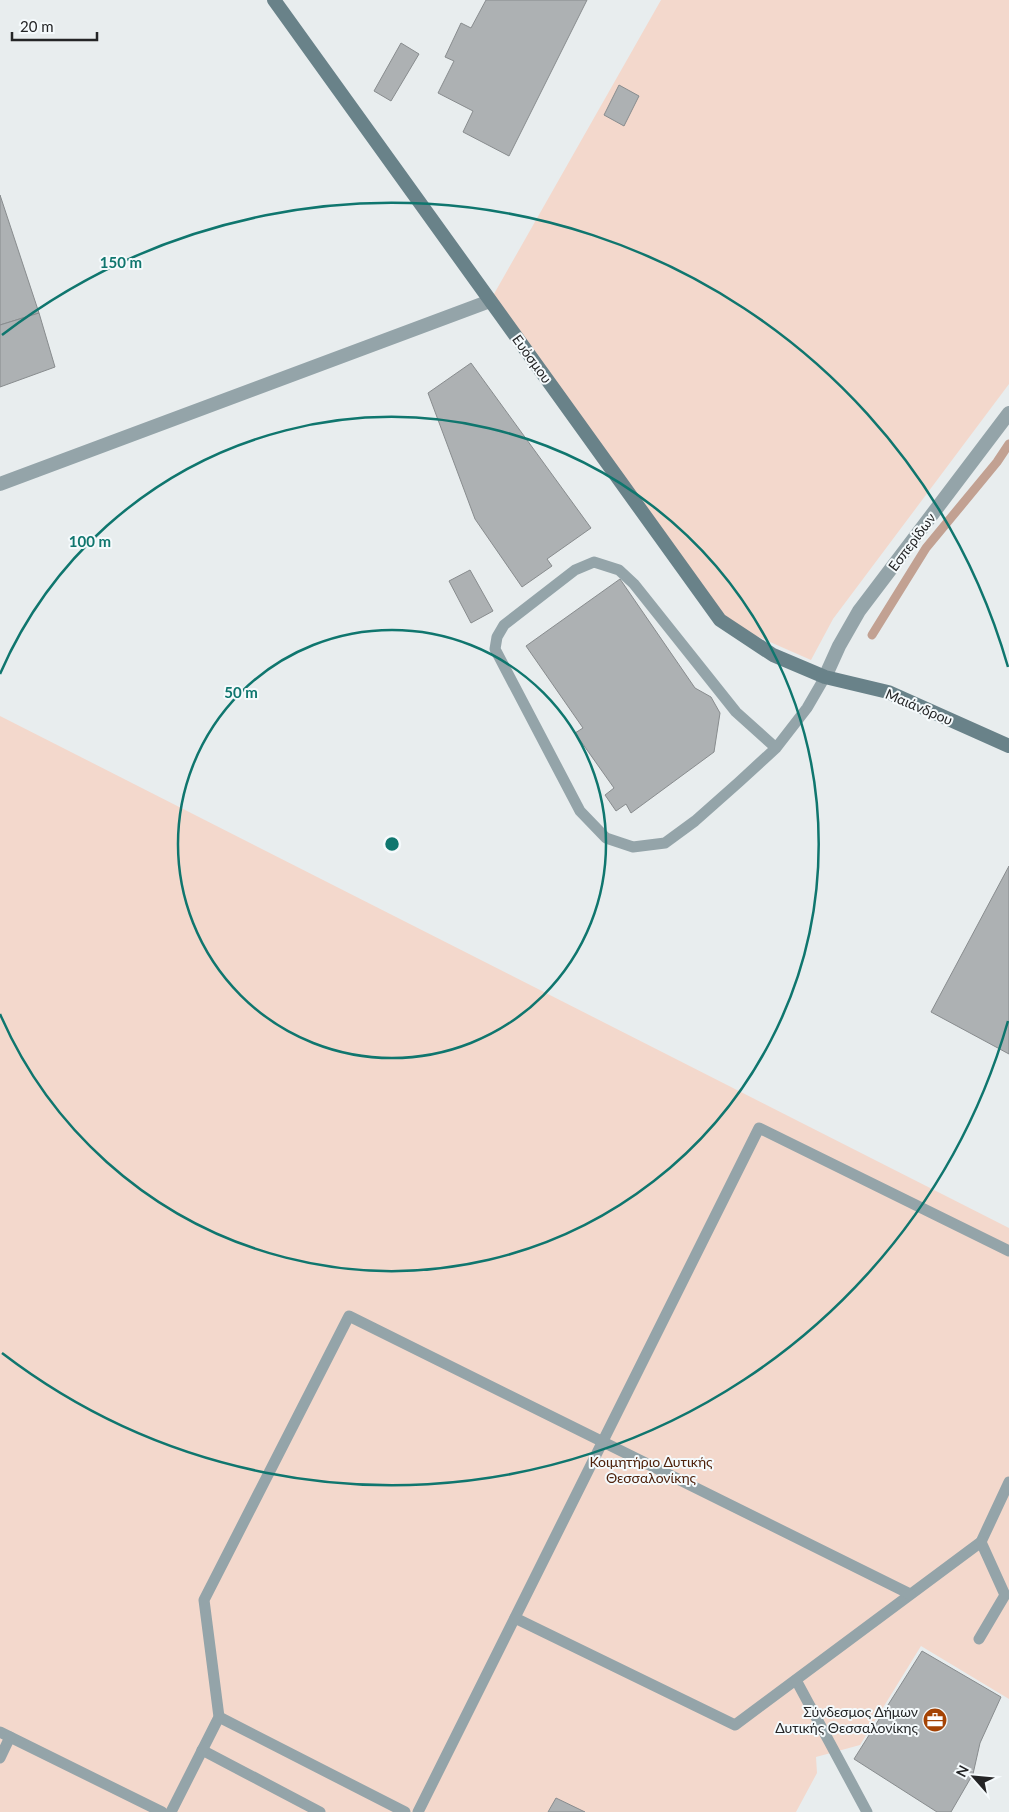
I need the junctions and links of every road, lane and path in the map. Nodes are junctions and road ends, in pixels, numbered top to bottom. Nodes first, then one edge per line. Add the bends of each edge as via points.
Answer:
1 (274, 0) edge
2 (490, 301) junction
3 (1009, 412) edge
4 (0, 484) edge
5 (825, 677) junction
6 (1009, 746) edge
7 (776, 748) junction
8 (1009, 1251) edge
9 (603, 1442) junction
10 (1009, 1482) edge
11 (981, 1542) junction
12 (910, 1594) junction
13 (515, 1618) junction
14 (979, 1639) dead end
15 (796, 1680) junction
16 (219, 1717) junction
17 (5, 1734) edge
18 (202, 1750) junction
19 (0, 1758) edge
20 (162, 1812) edge
21 (171, 1812) edge
22 (320, 1812) edge
23 (405, 1812) edge
24 (418, 1812) edge
25 (867, 1812) edge

1 - 2 main road, Ευόσμου
2 - 4 street
2 - 5 main road, Ευόσμου via 720,620 773,655
3 - 5 street, Εσπερίδων via 860,611
5 - 6 main road, Μαιάνδρου via 888,692
5 - 7 lane via 808,708
7 - 7 lane via 736,712 634,584 619,570 594,562 575,570 504,626 497,637 495,649 580,811 606,838 633,847 665,843 695,821
8 - 9 lane via 759,1128
9 - 12 lane
9 - 13 lane
9 - 16 lane via 349,1316 204,1600
10 - 11 lane
11 - 12 lane
11 - 14 lane via 1005,1596
12 - 15 lane
13 - 15 lane via 735,1725
13 - 24 lane
15 - 25 lane
16 - 18 lane
16 - 23 lane
17 - 19 lane
17 - 20 lane
18 - 21 lane
18 - 22 lane

